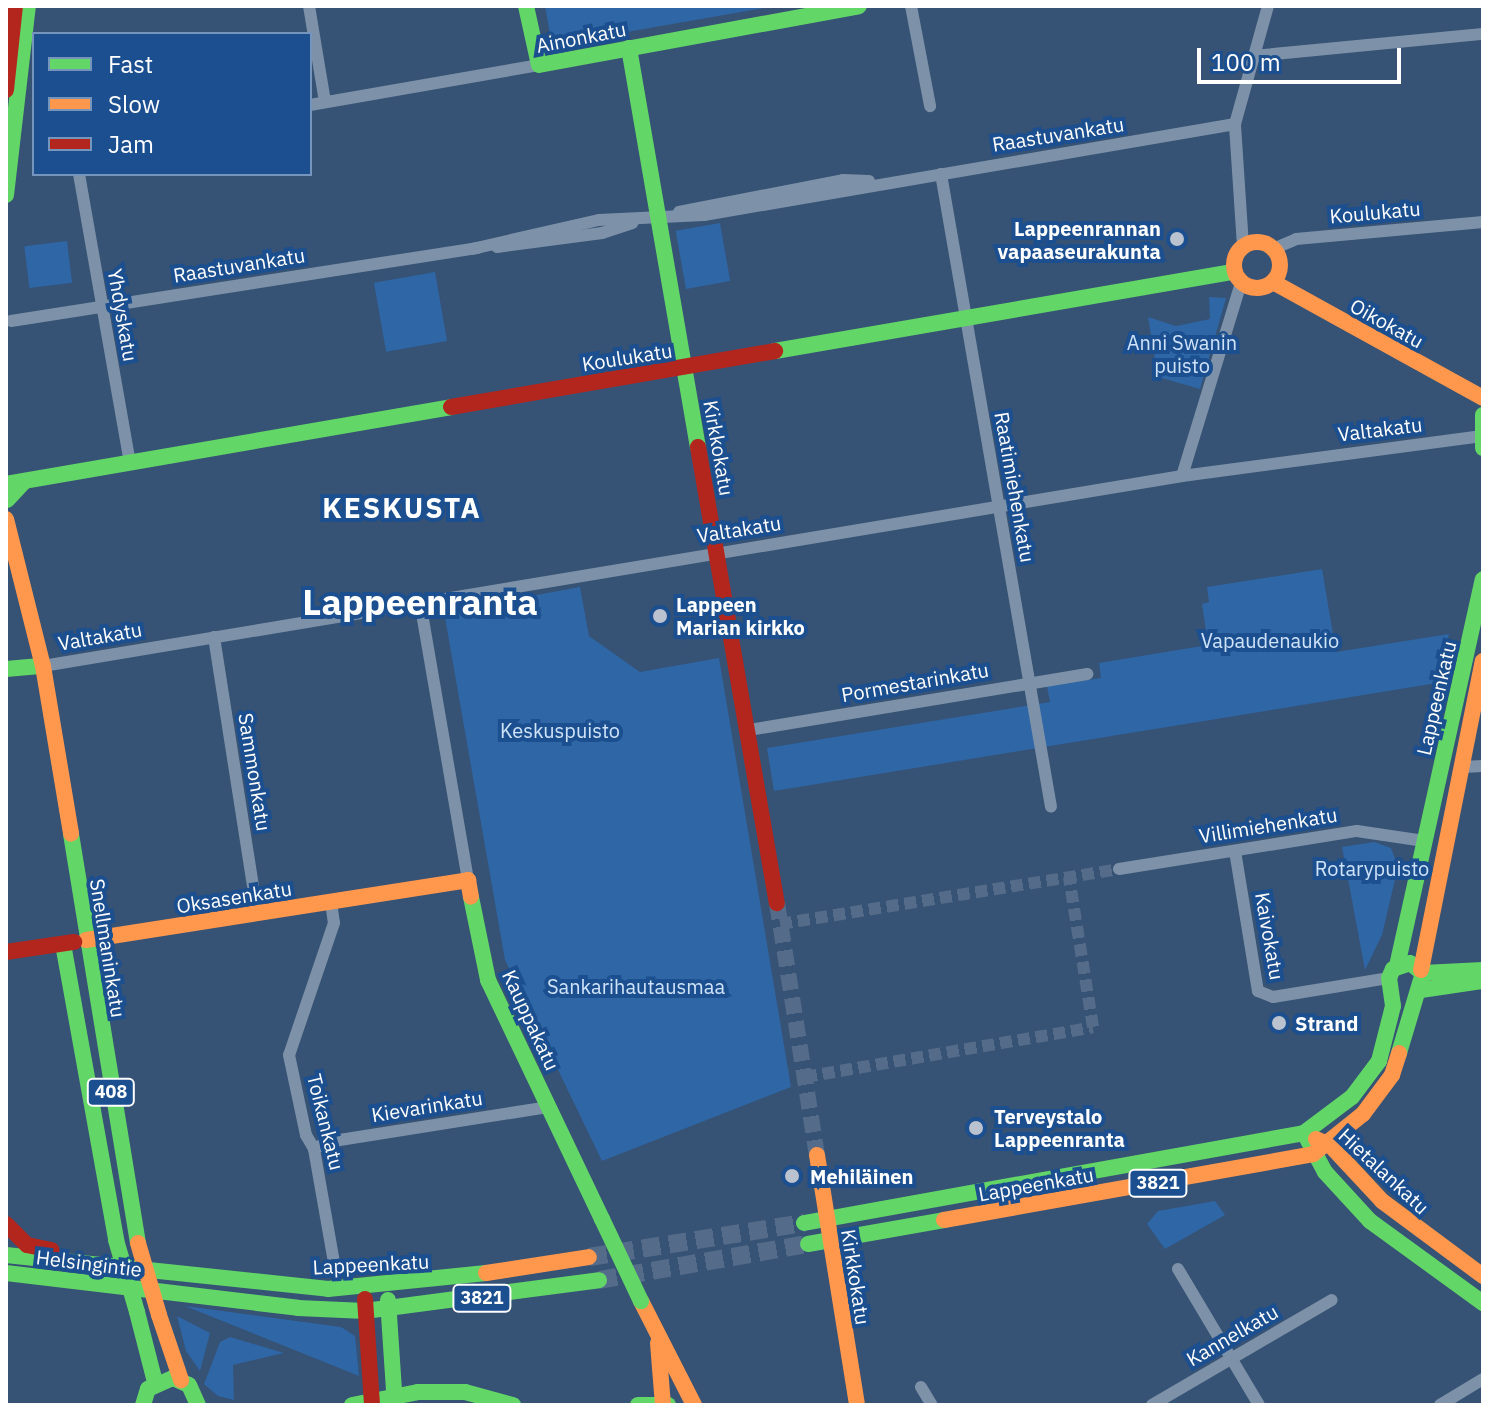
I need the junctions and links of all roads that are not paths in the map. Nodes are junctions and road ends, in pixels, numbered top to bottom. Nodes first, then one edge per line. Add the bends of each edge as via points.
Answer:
1 (15, 6) edge
2 (28, 6) edge
3 (309, 6) edge
4 (526, 6) edge
5 (859, 6) edge
6 (911, 6) edge
7 (1268, 6) edge
8 (1483, 34) edge
9 (629, 48) junction
10 (1253, 56) junction
11 (539, 65) junction
12 (6, 90) edge
13 (325, 102) junction
14 (312, 105) edge
15 (930, 106) dead end
16 (1235, 124) junction
17 (941, 174) junction
18 (79, 176) edge
19 (6, 195) edge
20 (659, 216) junction
21 (1483, 222) edge
22 (1243, 246) junction
23 (1273, 249) junction
24 (1238, 277) junction
25 (1273, 282) junction
26 (101, 308) junction
27 (966, 319) junction
28 (11, 321) dead end
29 (685, 368) junction
30 (1483, 398) edge
31 (1483, 415) edge
32 (1482, 442) edge
33 (130, 463) junction
34 (1182, 476) junction
35 (25, 481) junction
36 (6, 486) edge
37 (6, 502) edge
38 (998, 506) junction
39 (6, 519) edge
40 (717, 553) junction
41 (1483, 579) edge
42 (420, 602) junction
43 (214, 637) junction
44 (1483, 661) edge
45 (43, 666) junction
46 (6, 669) edge
47 (1087, 674) dead end
48 (1030, 683) junction
49 (749, 730) junction
50 (1483, 766) edge
51 (1462, 767) junction
52 (1051, 807) dead end
53 (1424, 841) junction
54 (1235, 851) junction
55 (1119, 869) tunnel mouth
56 (468, 880) junction
57 (331, 902) junction
58 (777, 903) tunnel mouth
59 (257, 913) junction
60 (86, 940) junction
61 (63, 944) junction
62 (6, 952) edge
63 (1483, 970) edge
64 (1393, 978) junction
65 (1483, 981) edge
66 (1420, 982) junction
67 (549, 1107) junction
68 (1304, 1133) junction
69 (1330, 1145) junction
70 (314, 1149) junction
71 (1313, 1154) junction
72 (817, 1155) tunnel mouth
73 (826, 1219) junction
74 (804, 1223) tunnel mouth
75 (6, 1224) edge
76 (830, 1240) junction
77 (808, 1244) tunnel mouth
78 (6, 1255) edge
79 (589, 1257) tunnel mouth
80 (334, 1262) dead end
81 (115, 1269) junction
82 (1178, 1269) dead end
83 (6, 1273) edge
84 (154, 1273) joint
85 (1483, 1276) edge
86 (599, 1280) tunnel mouth
87 (387, 1287) junction
88 (364, 1288) junction
89 (1332, 1300) dead end
90 (1483, 1303) edge
91 (388, 1310) junction
92 (365, 1311) junction
93 (657, 1338) junction
94 (1232, 1359) junction
95 (1483, 1379) edge
96 (181, 1380) junction
97 (155, 1382) junction
98 (921, 1387) dead end
99 (395, 1400) edge
100 (372, 1401) edge
101 (675, 1402) edge
102 (143, 1405) edge
103 (198, 1405) edge
104 (352, 1405) edge
105 (513, 1405) edge
106 (638, 1405) edge
107 (857, 1405) edge
108 (932, 1405) edge
109 (1152, 1405) edge
110 (1259, 1405) edge
111 (1440, 1405) edge

1 - 12 main road
2 - 19 main road
3 - 13 street
4 - 11 main road
5 - 9 main road, Ainonkatu
6 - 15 street
7 - 10 street
8 - 10 street
9 - 11 main road, Ainonkatu
9 - 20 main road, Kirkkokatu
10 - 16 street
11 - 13 street, Ainonkatu
13 - 14 street, Ainonkatu
16 - 17 street, Raastuvankatu
16 - 22 street
17 - 20 street, Raastuvankatu via 704,215
17 - 27 street, Raatimiehenkatu
18 - 26 street, Yhdyskatu
20 - 26 street, Raastuvankatu via 602,233
20 - 29 main road, Kirkkokatu
21 - 23 street, Koulukatu via 1296,239
22 - 23 main road via 1259,242
22 - 24 main road via 1235,256
23 - 25 main road via 1280,268
24 - 25 main road via 1256,289
24 - 27 main road, Koulukatu
24 - 34 street
25 - 30 main road, Oikokatu
26 - 28 street, Raastuvankatu
26 - 33 street, Yhdyskatu
27 - 29 main road, Koulukatu
27 - 38 street, Raatimiehenkatu
29 - 33 main road, Koulukatu
29 - 40 main road, Kirkkokatu
31 - 32 main road
32 - 34 street, Valtakatu
33 - 35 main road, Koulukatu
34 - 38 street, Valtakatu
35 - 36 main road, Koulukatu
35 - 37 main road
36 - 37 main road
38 - 40 street, Valtakatu
38 - 48 street, Raatimiehenkatu
39 - 45 main road, Snellmaninkatu / 408
40 - 42 street, Valtakatu
40 - 49 main road, Kirkkokatu
41 - 53 main road, Lappeenkatu / 3821
42 - 43 street, Valtakatu
42 - 56 street, Kauppakatu
43 - 45 street, Valtakatu
43 - 59 street, Sammonkatu
44 - 51 main road, Lappeenkatu / 3821
45 - 46 main road, Valtakatu
45 - 60 main road, Snellmaninkatu / 408
47 - 48 street, Pormestarinkatu
48 - 49 street, Pormestarinkatu
48 - 52 street, Raatimiehenkatu
49 - 58 main road, Kirkkokatu
50 - 51 street
51 - 66 main road, Lappeenkatu / 3821
53 - 54 street, Villimiehenkatu via 1357,831
53 - 64 main road, Lappeenkatu / 3821
54 - 55 street, Villimiehenkatu
54 - 64 street, Kaivokatu via 1258,991 1273,997
56 - 57 main road, Oksasenkatu
56 - 67 main road, Kauppakatu via 488,980
57 - 59 main road, Oksasenkatu
57 - 70 street, Toikankatu via 334,923 289,1055 306,1135
59 - 60 main road, Oksasenkatu
60 - 61 main road, Oksasenkatu
60 - 96 main road, Snellmaninkatu / 408, bridge via 138,1243
61 - 62 main road, Oksasenkatu
61 - 97 main road, 408, bridge via 116,1240
63 - 66 main road
64 - 66 main road via 1410,963
64 - 66 main road via 1403,998
64 - 68 main road, Lappeenkatu / 3821 via 1379,1061 1352,1097
65 - 66 main road
66 - 69 main road, Lappeenkatu / 3821 via 1392,1075
67 - 70 street, Kievarinkatu via 327,1142
67 - 93 main road, Kauppakatu, bridge
68 - 69 main road, Hietalankatu
68 - 71 main road, Hietalankatu
68 - 73 main road, Lappeenkatu / 3821
69 - 71 main road, Lappeenkatu / 3821
69 - 85 main road, Hietalankatu via 1382,1201
70 - 80 street, Toikankatu
71 - 76 main road, Lappeenkatu / 3821
71 - 90 main road, Hietalankatu via 1370,1221
72 - 73 main road, Kirkkokatu
73 - 74 main road, Lappeenkatu / 3821
73 - 76 main road, Kirkkokatu
75 - 81 main road via 27,1245
76 - 77 main road, Lappeenkatu / 3821
76 - 107 main road, Kirkkokatu
78 - 81 main road, Helsingintie / 3821
79 - 87 main road, Lappeenkatu / 3821
81 - 84 main road, Helsingintie / 3821
82 - 94 street
83 - 92 main road, Helsingintie / 3821
84 - 88 main road, Lappeenkatu / 3821 via 297,1288
86 - 91 main road, 3821
87 - 88 main road, Lappeenkatu / 3821
87 - 91 main road
88 - 92 main road
89 - 94 street, Kannelkatu
91 - 92 main road, 3821
91 - 99 main road
92 - 100 main road
93 - 101 main road, Kauppakatu
93 - 101 main road, Kauppakatu
94 - 109 street, Kannelkatu
94 - 110 street
95 - 111 street
96 - 97 main road
96 - 103 main road, Snellmaninkatu via 195,1392
97 - 102 main road
98 - 108 street
99 - 100 main road
99 - 105 main road via 465,1392
100 - 104 main road
101 - 106 main road

